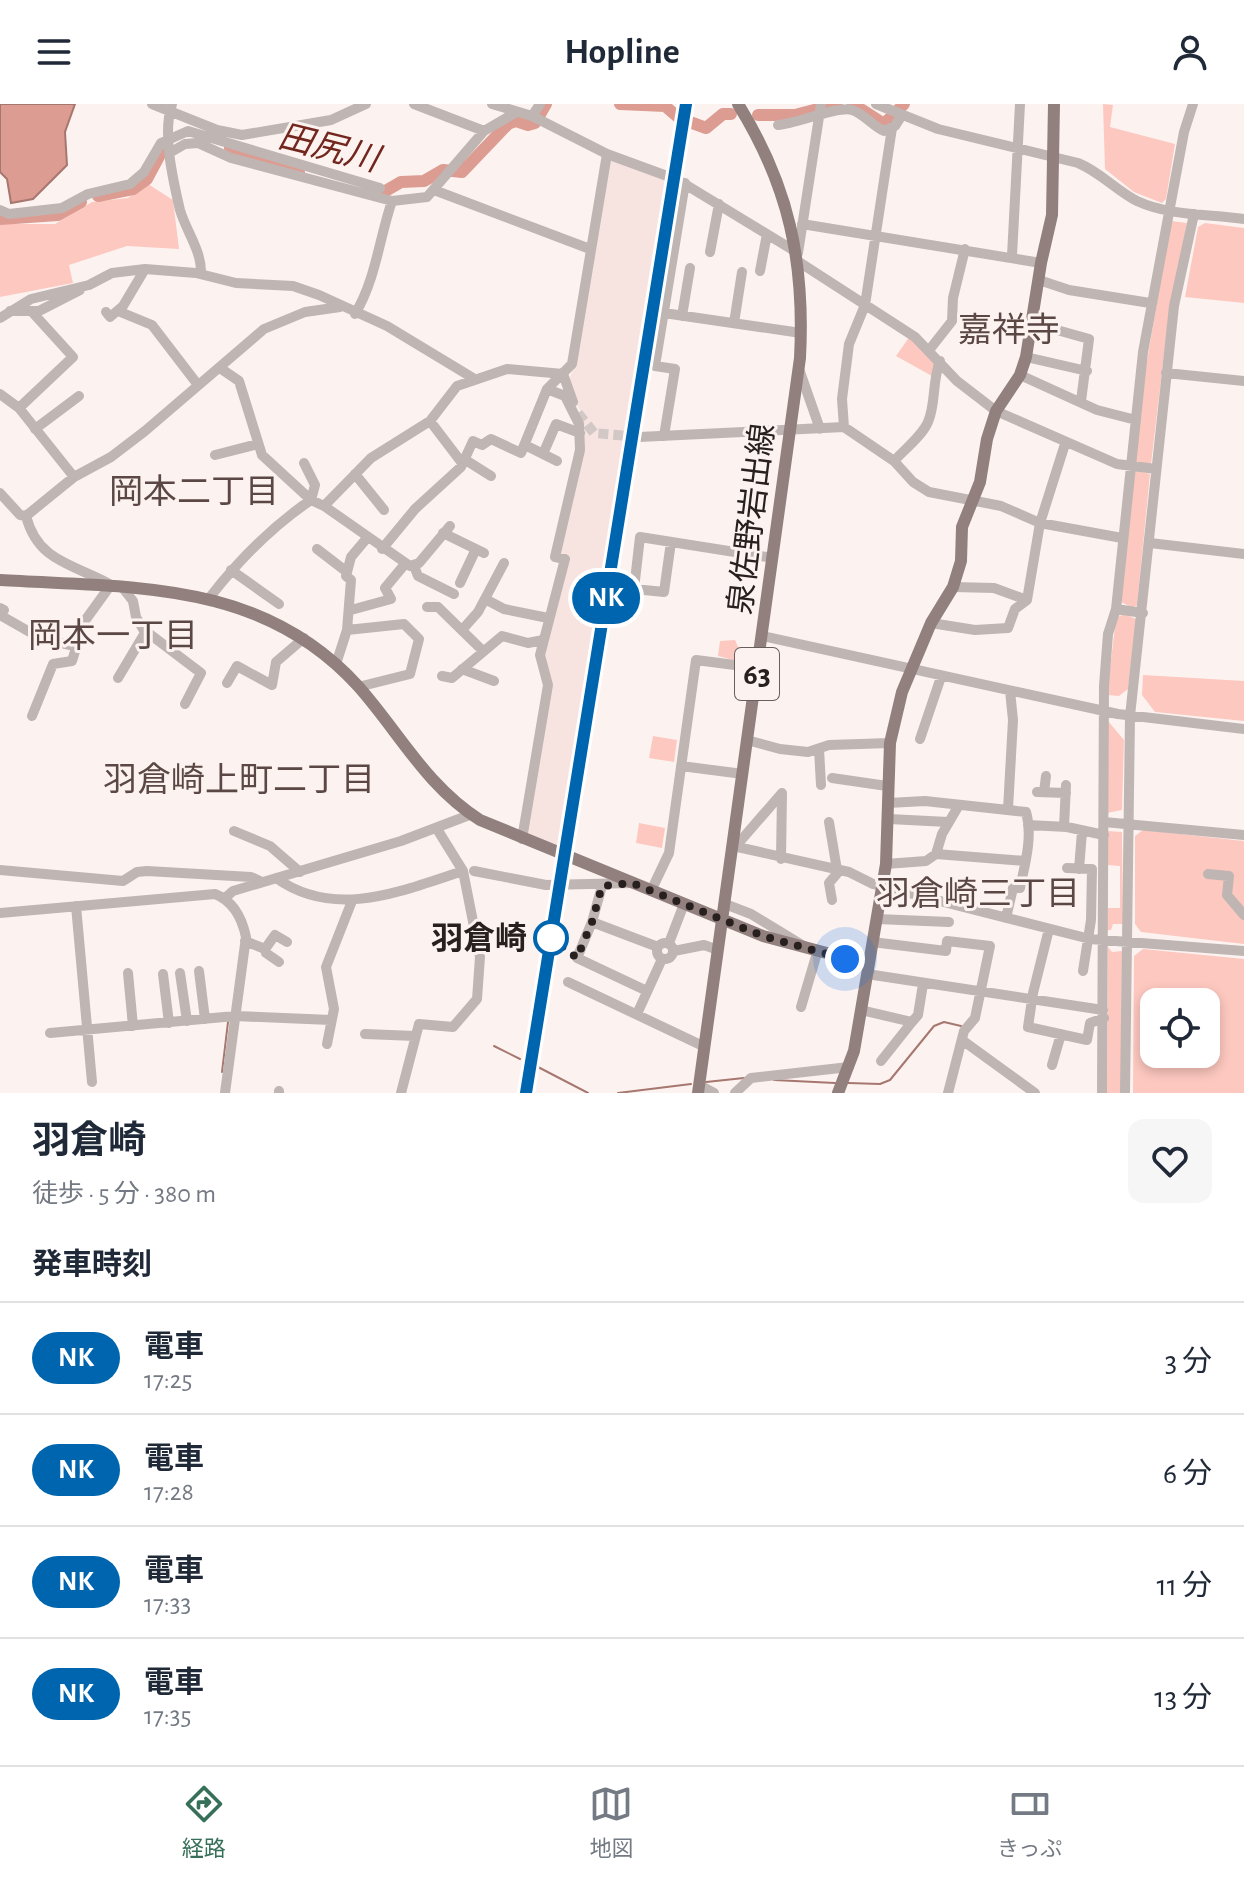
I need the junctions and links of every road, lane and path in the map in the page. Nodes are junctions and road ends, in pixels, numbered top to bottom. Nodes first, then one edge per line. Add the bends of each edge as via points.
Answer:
1 (152, 104) edge
2 (366, 104) edge
3 (414, 104) edge
4 (492, 104) edge
5 (540, 104) edge
6 (738, 104) edge
7 (821, 104) edge
8 (876, 104) edge
9 (1020, 104) edge
10 (1054, 104) edge
11 (1193, 104) edge
12 (171, 108) edge
13 (898, 110) edge
14 (515, 113) junction
15 (819, 118) junction
16 (536, 119) junction
17 (778, 125) dead end
18 (892, 128) junction
19 (484, 131) junction
20 (169, 136) junction
21 (1017, 149) junction
22 (171, 152) junction
23 (607, 154) junction
24 (1054, 157) junction
25 (685, 183) junction
26 (380, 188) dead end
27 (434, 190) junction
28 (392, 201) junction
29 (719, 204) junction
30 (0, 210) edge
31 (1169, 211) junction
32 (1194, 214) junction
33 (1244, 219) edge
34 (802, 224) junction
35 (767, 234) junction
36 (876, 235) junction
37 (590, 249) junction
38 (965, 249) junction
39 (710, 252) dead end
40 (1012, 256) junction
41 (798, 258) junction
42 (1041, 263) junction
43 (690, 268) dead end
44 (145, 269) junction
45 (760, 271) dead end
46 (742, 272) dead end
47 (201, 274) junction
48 (1039, 280) junction
49 (89, 285) junction
50 (1150, 303) junction
51 (865, 305) junction
52 (340, 307) junction
53 (10, 311) junction
54 (118, 311) junction
55 (106, 312) dead end
56 (33, 313) junction
57 (664, 313) junction
58 (355, 314) junction
59 (682, 316) junction
60 (0, 318) edge
61 (734, 323) junction
62 (1057, 330) dead end
63 (801, 333) junction
64 (930, 349) junction
65 (1026, 357) junction
66 (940, 361) junction
67 (798, 367) junction
68 (220, 368) junction
69 (1087, 371) junction
70 (1166, 373) junction
71 (563, 374) junction
72 (1020, 375) junction
73 (473, 378) junction
74 (1244, 381) edge
75 (198, 385) junction
76 (547, 389) junction
77 (0, 394) edge
78 (79, 396) dead end
79 (1081, 401) junction
80 (19, 408) junction
81 (996, 411) junction
82 (578, 412) tunnel mouth
83 (1136, 420) junction
84 (430, 421) junction
85 (844, 427) junction
86 (35, 429) junction
87 (820, 429) junction
88 (580, 433) junction
89 (788, 433) junction
90 (664, 436) junction
91 (639, 437) tunnel mouth
92 (258, 444) junction
93 (1065, 444) junction
94 (525, 445) junction
95 (543, 454) junction
96 (215, 455) dead end
97 (463, 461) junction
98 (557, 461) dead end
99 (894, 461) junction
100 (304, 463) dead end
101 (1128, 467) junction
102 (1156, 469) junction
103 (355, 474) junction
104 (491, 476) dead end
105 (74, 477) junction
106 (0, 493) edge
107 (311, 500) junction
108 (973, 502) junction
109 (324, 506) junction
110 (384, 510) dead end
111 (26, 516) junction
112 (1040, 523) junction
113 (367, 538) junction
114 (1122, 538) junction
115 (671, 542) junction
116 (1150, 543) junction
117 (317, 549) dead end
118 (382, 549) junction
119 (1244, 554) edge
120 (773, 558) junction
121 (504, 563) dead end
122 (410, 565) junction
123 (231, 570) junction
124 (347, 572) junction
125 (0, 580) edge
126 (460, 583) dead end
127 (115, 587) junction
128 (953, 587) junction
129 (454, 594) dead end
130 (210, 597) junction
131 (485, 599) junction
132 (1027, 600) junction
133 (279, 604) dead end
134 (427, 607) dead end
135 (0, 608) edge
136 (1116, 609) junction
137 (351, 610) junction
138 (1143, 613) junction
139 (548, 618) junction
140 (931, 623) junction
141 (347, 630) junction
142 (462, 630) junction
143 (146, 631) junction
144 (762, 636) junction
145 (304, 638) junction
146 (543, 640) junction
147 (75, 646) junction
148 (482, 650) junction
149 (336, 664) junction
150 (758, 668) junction
151 (462, 669) junction
152 (911, 669) junction
153 (442, 676) dead end
154 (941, 677) junction
155 (118, 678) dead end
156 (494, 681) dead end
157 (227, 683) dead end
158 (358, 687) junction
159 (1010, 691) junction
160 (185, 704) dead end
161 (1104, 711) junction
162 (32, 716) dead end
163 (1130, 716) junction
164 (1244, 729) edge
165 (920, 739) dead end
166 (747, 740) junction
167 (890, 743) junction
168 (819, 749) junction
169 (681, 766) junction
170 (743, 774) junction
171 (1046, 776) dead end
172 (832, 778) dead end
173 (821, 785) dead end
174 (887, 786) junction
175 (888, 803) junction
176 (959, 805) junction
177 (1008, 809) junction
178 (472, 814) junction
179 (889, 819) junction
180 (829, 822) dead end
181 (948, 822) junction
182 (1104, 822) junction
183 (1127, 822) junction
184 (1028, 825) junction
185 (1064, 827) junction
186 (437, 829) junction
187 (234, 831) dead end
188 (1082, 832) junction
189 (1104, 835) junction
190 (1244, 835) edge
191 (522, 839) junction
192 (735, 846) junction
193 (936, 854) junction
194 (781, 859) junction
195 (1025, 861) junction
196 (886, 864) junction
197 (1067, 868) dead end
198 (1079, 869) junction
199 (0, 870) edge
200 (839, 870) junction
201 (468, 871) junction
202 (300, 872) junction
203 (1208, 874) dead end
204 (276, 878) junction
205 (262, 882) junction
206 (632, 883) junction
207 (883, 885) junction
208 (602, 886) junction
209 (651, 891) junction
210 (225, 898) junction
211 (832, 900) dead end
212 (352, 901) junction
213 (684, 904) junction
214 (725, 904) junction
215 (76, 906) junction
216 (0, 913) edge
217 (1244, 915) edge
218 (1006, 918) junction
219 (877, 919) junction
220 (723, 920) junction
221 (592, 922) junction
222 (949, 922) dead end
223 (1049, 929) junction
224 (1089, 938) junction
225 (1104, 939) junction
226 (1127, 939) junction
227 (245, 941) junction
228 (287, 942) dead end
229 (872, 942) junction
230 (667, 947) junction
231 (265, 949) junction
232 (718, 950) junction
233 (1244, 951) edge
234 (814, 952) junction
235 (279, 962) dead end
236 (867, 969) junction
237 (199, 971) dead end
238 (1083, 971) dead end
239 (128, 973) dead end
240 (180, 973) dead end
241 (163, 974) dead end
242 (568, 982) dead end
243 (923, 984) junction
244 (647, 991) junction
245 (982, 993) junction
246 (1032, 1001) junction
247 (801, 1007) dead end
248 (861, 1010) junction
249 (637, 1014) junction
250 (1103, 1014) junction
251 (235, 1016) junction
252 (205, 1019) junction
253 (331, 1020) junction
254 (187, 1021) junction
255 (912, 1022) junction
256 (169, 1023) junction
257 (133, 1026) junction
258 (87, 1030) junction
259 (50, 1033) dead end
260 (365, 1034) dead end
261 (1061, 1034) junction
262 (415, 1036) junction
263 (962, 1040) junction
264 (327, 1044) dead end
265 (705, 1047) junction
266 (881, 1061) dead end
267 (1052, 1065) dead end
268 (849, 1067) junction
269 (92, 1082) dead end
270 (699, 1089) edge
271 (225, 1093) edge
272 (401, 1093) edge
273 (714, 1093) edge
274 (735, 1093) edge
275 (838, 1093) edge
276 (948, 1093) edge
277 (1035, 1093) edge
278 (1102, 1093) edge
279 (1125, 1093) edge

1 - 12 street
2 - 12 street via 331,120 242,135 225,133
3 - 19 street
4 - 14 street
5 - 16 street
6 - 41 main road, 泉佐野岩出線 / 63 via 781,186
7 - 15 street
8 - 13 street
9 - 21 street
10 - 24 main road
11 - 31 street
12 - 20 street
13 - 18 street
13 - 21 street via 938,129
14 - 16 street
14 - 19 street
15 - 17 street
15 - 18 street via 850,109 879,129
15 - 34 street
16 - 23 street
18 - 36 street
19 - 27 street
20 - 22 street
20 - 26 street via 200,133
20 - 30 street via 130,184 88,194 62,208 9,214
21 - 24 street
21 - 40 street
22 - 28 street via 198,143 231,158
22 - 47 street via 180,209 193,235
23 - 25 street
23 - 37 street
24 - 31 street via 1092,169 1138,201
24 - 42 main road via 1052,215
25 - 29 street
25 - 57 street
27 - 28 street via 416,200
27 - 37 street
28 - 58 street via 370,289
29 - 35 street
29 - 39 street
31 - 32 street
31 - 50 street
32 - 33 street
32 - 70 street
34 - 36 street
34 - 41 street
35 - 41 street
35 - 45 street
36 - 38 street
36 - 51 street
37 - 71 street via 572,364
38 - 40 street
38 - 64 street via 952,321
40 - 42 street
41 - 51 street
41 - 63 main road, 泉佐野岩出線 / 63
42 - 48 main road
43 - 59 street
44 - 47 street
44 - 49 street via 112,273
44 - 54 street
46 - 61 street
47 - 52 street via 236,283 293,286
48 - 50 street
48 - 65 main road
49 - 53 street via 31,299
49 - 56 street
50 - 83 street
51 - 64 street
51 - 85 street via 849,344
52 - 58 street
52 - 68 street via 283,319 249,339
53 - 56 street
53 - 60 street
54 - 55 street via 110,317
54 - 75 street via 152,325
56 - 80 street via 73,357
57 - 59 street
57 - 90 street via 655,366 675,369
58 - 73 street via 387,326
59 - 61 street
61 - 63 street
62 - 69 street via 1089,339
63 - 67 main road, 泉佐野岩出線 / 63
64 - 66 street
65 - 69 street
65 - 72 main road
66 - 81 street
66 - 99 street via 929,421
67 - 87 street
67 - 89 main road, 泉佐野岩出線 / 63
68 - 75 street
68 - 92 street via 239,381
69 - 79 street
70 - 74 street
70 - 102 street
71 - 73 street via 507,369
71 - 76 street
71 - 82 street
72 - 79 street
72 - 81 main road
73 - 84 street via 450,393
75 - 105 street via 111,457
76 - 88 street via 565,396
76 - 94 street
77 - 80 street
78 - 86 street
79 - 83 street
80 - 86 street
81 - 93 street
81 - 108 main road
83 - 101 street
84 - 97 street
84 - 103 street
85 - 87 street
85 - 99 street
86 - 105 street
87 - 89 street
88 - 95 street via 556,424
88 - 139 street via 555,557 565,559
89 - 90 street
89 - 120 main road, 泉佐野岩出線 / 63
90 - 91 street
92 - 96 street
92 - 107 street via 272,467
93 - 101 street
93 - 112 street
94 - 95 street
94 - 97 street via 521,453 491,439 482,445 473,441
95 - 98 street
97 - 104 street
97 - 118 street
99 - 108 street via 929,492
100 - 107 street via 316,490
101 - 102 street
101 - 114 street
102 - 116 street
103 - 109 street
103 - 110 street
105 - 111 street
106 - 111 street
107 - 109 street
107 - 123 street
108 - 112 street via 1006,507
108 - 128 main road via 962,527 961,561
109 - 113 street
111 - 127 street via 40,549
112 - 114 street
112 - 132 street
113 - 118 street
113 - 124 street via 351,557
114 - 136 street
115 - 115 street via 664,592 634,589 640,537
115 - 120 street
116 - 119 street
116 - 138 street
117 - 124 street
118 - 122 street
120 - 144 main road, 泉佐野岩出線 / 63
121 - 131 street
122 - 126 street via 446,530 480,551
122 - 129 street via 418,576
122 - 137 street via 385,588 391,599
123 - 130 street
123 - 133 street
124 - 137 street
125 - 127 main road
127 - 130 main road
127 - 143 street via 133,601 138,623
127 - 147 street via 84,622
128 - 132 street via 994,588
128 - 140 main road
130 - 145 main road via 257,613
131 - 139 street via 504,609
131 - 142 street
132 - 140 street via 1015,609 1004,631
134 - 142 street via 438,607
135 - 147 street via 0,615 36,636
136 - 138 street
136 - 161 street via 1108,634
137 - 141 street
138 - 163 street
139 - 146 street
140 - 152 main road
141 - 149 street
141 - 158 street via 404,624 419,639 410,674
142 - 148 street
143 - 155 street
143 - 160 street via 201,673
144 - 150 main road, 泉佐野岩出線 / 63
144 - 152 street
145 - 149 main road
145 - 157 street via 276,662 272,685 237,666
146 - 148 street via 528,643 502,636
146 - 191 street via 540,655 548,685
147 - 162 street via 72,661 53,664
148 - 151 street
149 - 158 main road
150 - 166 main road, 泉佐野岩出線 / 63
150 - 169 street via 696,660
151 - 153 street via 452,678
151 - 156 street
152 - 154 street
152 - 167 main road
154 - 159 street
154 - 165 street
158 - 178 main road via 428,778
159 - 161 street
159 - 177 street
161 - 163 street
161 - 182 street
163 - 164 street
163 - 183 street
166 - 168 street via 795,751
166 - 170 main road, 泉佐野岩出線 / 63
167 - 168 street
167 - 174 main road
168 - 173 street
169 - 170 street
169 - 209 street via 669,853
170 - 192 main road, 泉佐野岩出線 / 63
171 - 185 street via 1041,792 1066,789
172 - 174 street
174 - 175 main road
175 - 176 street
175 - 179 main road
176 - 177 street
176 - 181 street
177 - 184 street via 1026,812
178 - 186 street
178 - 191 main road
179 - 181 street
179 - 196 main road
180 - 200 street
181 - 193 street
182 - 183 street
182 - 189 street
183 - 190 street
183 - 226 street
184 - 185 street
184 - 195 street
185 - 188 street
186 - 201 street
186 - 202 street
187 - 202 street via 270,846
188 - 189 street
188 - 198 street
189 - 225 street
191 - 206 main road
192 - 194 street
192 - 194 street via 782,793
192 - 214 main road, 泉佐野岩出線 / 63
193 - 195 street
193 - 196 street via 926,861
194 - 200 street
195 - 218 street
196 - 207 main road
197 - 198 street
198 - 224 street via 1092,869
199 - 205 street via 123,881 147,871
200 - 207 street
200 - 211 street via 829,883
201 - 208 street via 546,885
201 - 212 street via 392,896
201 - 262 street via 480,957 477,999 453,1027 419,1024
202 - 204 street
203 - 217 street via 1229,876 1227,895
204 - 205 street
204 - 212 street via 312,896
205 - 210 street
206 - 208 street
206 - 209 main road
207 - 218 street
207 - 219 main road
208 - 221 street
209 - 213 main road
210 - 215 street via 215,894
210 - 227 street via 241,921
212 - 253 street via 326,967 334,1009
213 - 220 main road
213 - 230 street
214 - 220 main road, 泉佐野岩出線 / 63
214 - 234 street
215 - 216 street
215 - 258 street
218 - 223 street
219 - 222 street
219 - 229 main road
220 - 232 main road, 泉佐野岩出線 / 63
220 - 234 main road
221 - 230 street
221 - 244 street via 577,958
223 - 224 street
223 - 246 street
224 - 225 street
224 - 238 street
225 - 226 street
225 - 250 street
226 - 233 street
226 - 279 street
227 - 231 street
227 - 251 street
228 - 231 street via 275,935
229 - 236 main road
229 - 245 street via 946,951 947,941 990,946
230 - 232 street via 704,945
230 - 244 street via 670,958 662,959
231 - 235 street
232 - 265 main road, 泉佐野岩出線 / 63
234 - 236 main road
234 - 247 street
236 - 243 street
236 - 248 main road
237 - 252 street
239 - 257 street
240 - 254 street
241 - 256 street
242 - 249 street
243 - 245 street
243 - 255 street
244 - 249 street
245 - 246 street
245 - 263 street
246 - 250 street
246 - 261 street via 1028,1027
248 - 255 street
248 - 268 main road
249 - 265 street
250 - 261 street via 1090,1023 1087,1040
250 - 278 street
251 - 252 street
251 - 253 street
251 - 271 street
252 - 254 street
253 - 264 street
254 - 256 street
255 - 266 street
256 - 257 street
257 - 258 street
258 - 259 street
258 - 269 street
260 - 262 street
261 - 267 street
262 - 272 street
263 - 276 street
263 - 277 street
265 - 270 main road, 泉佐野岩出線 / 63
268 - 274 street via 751,1078
268 - 275 main road
270 - 273 street

